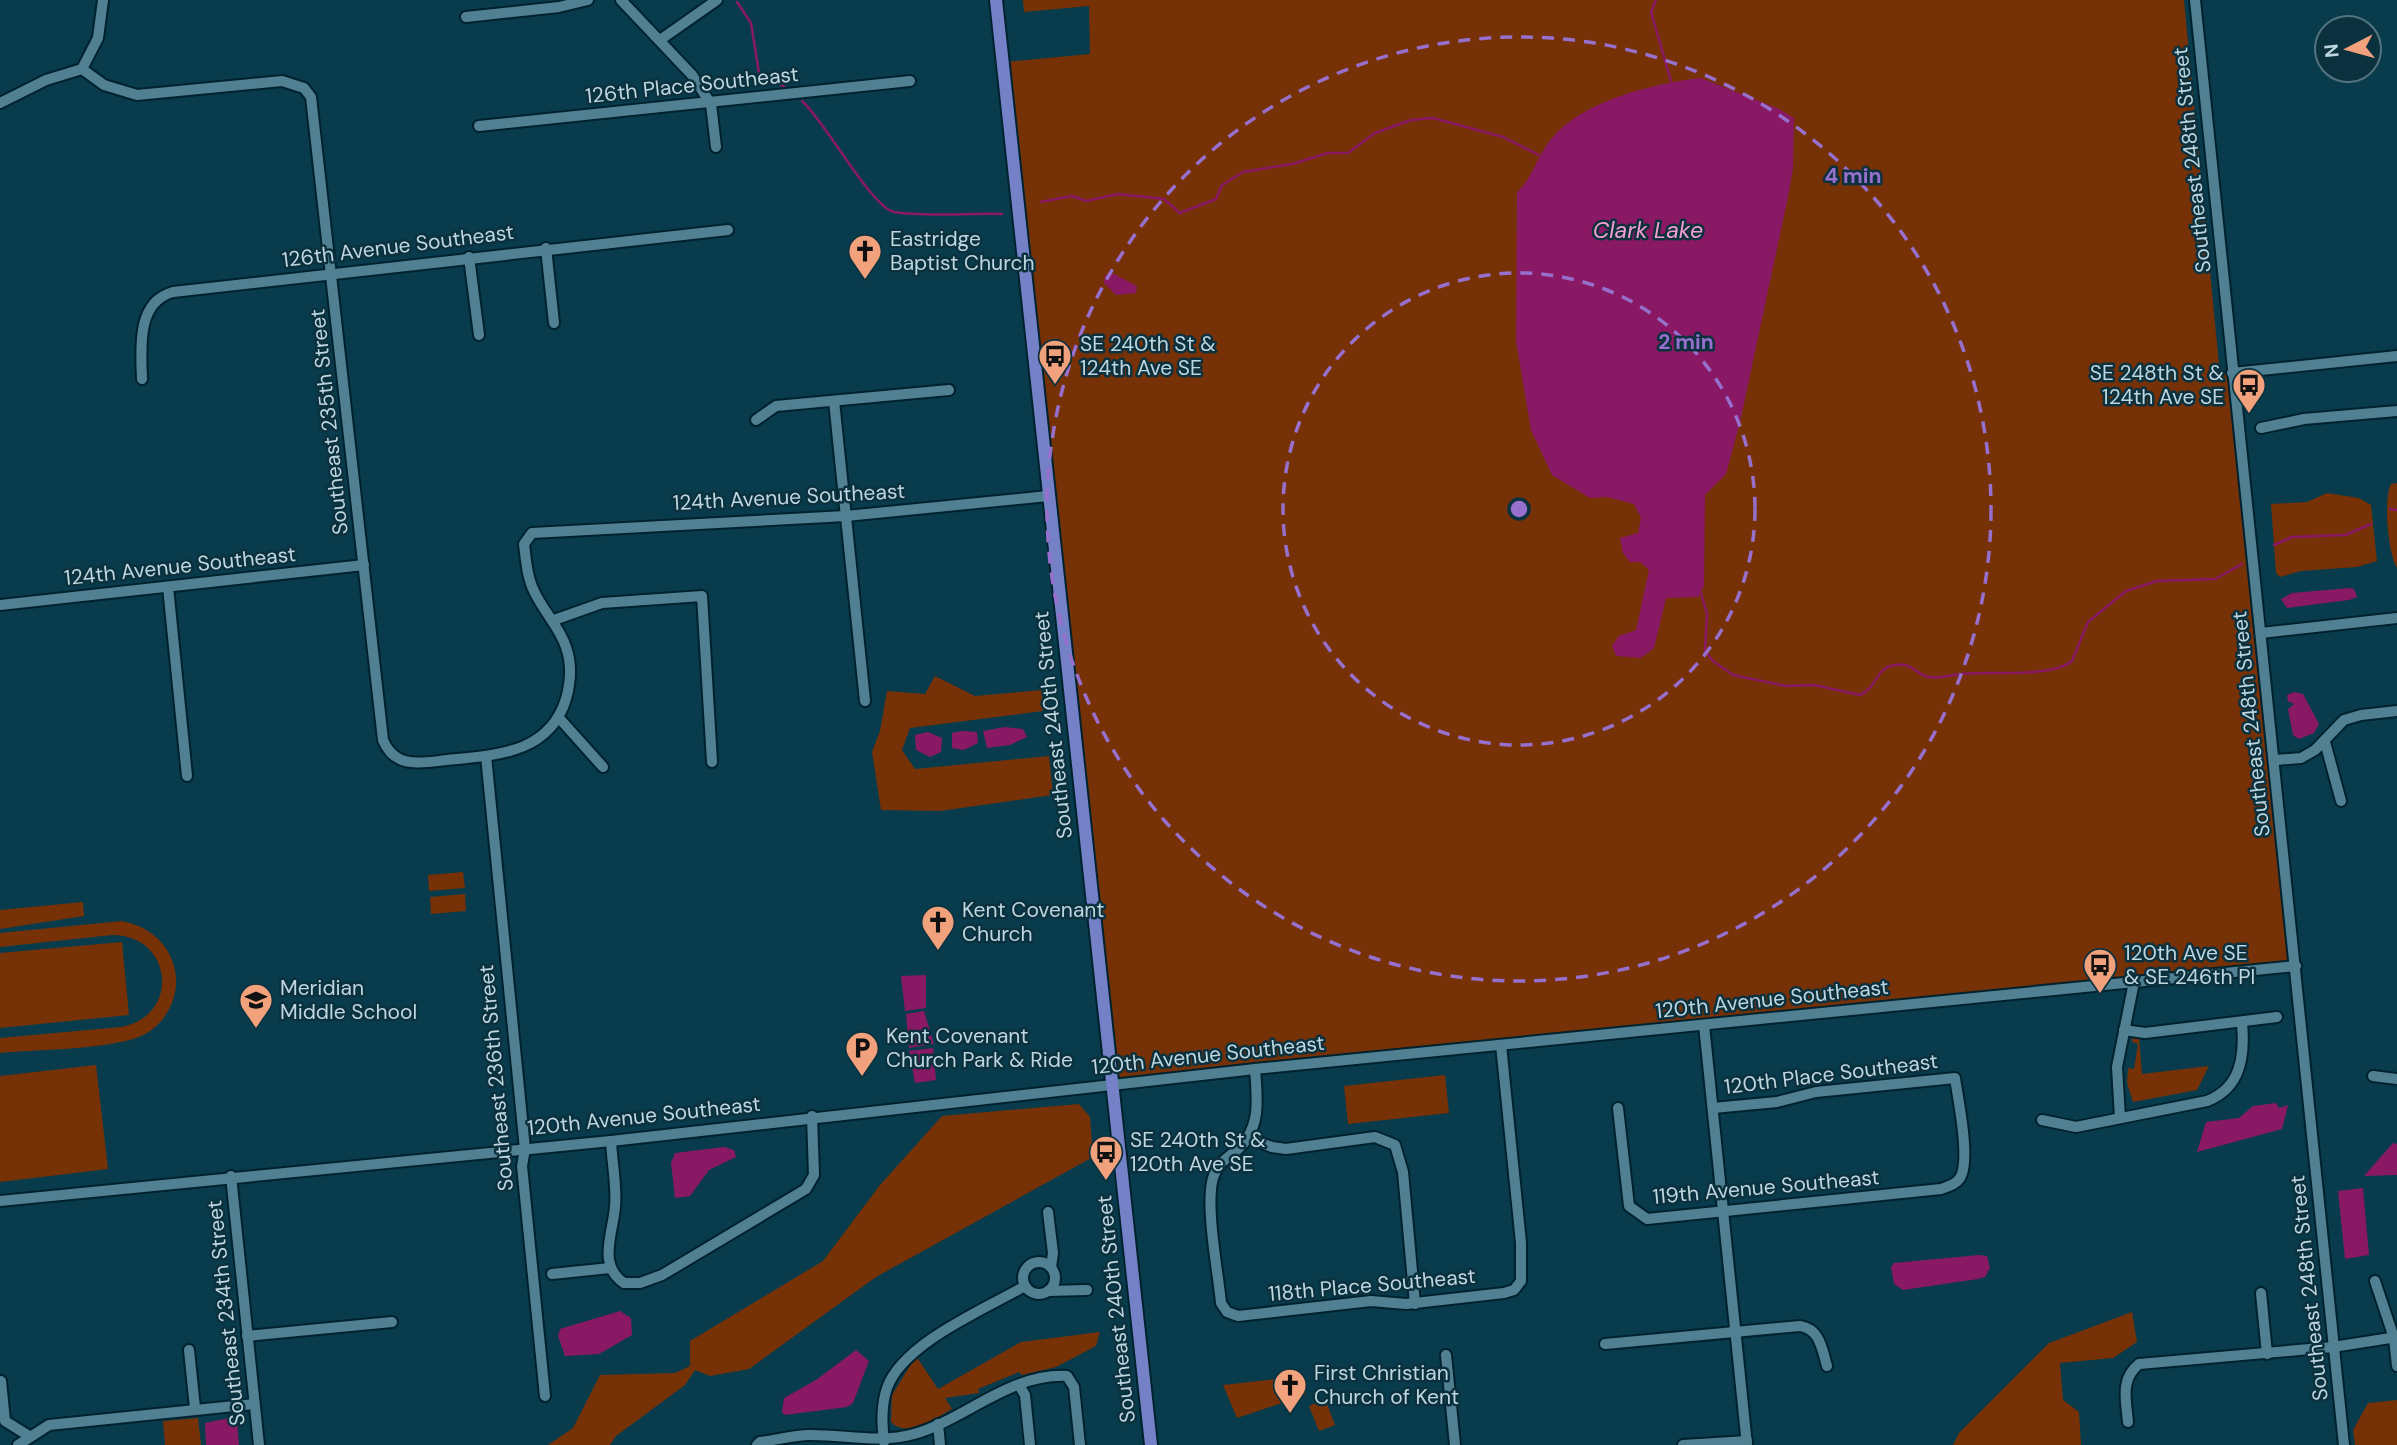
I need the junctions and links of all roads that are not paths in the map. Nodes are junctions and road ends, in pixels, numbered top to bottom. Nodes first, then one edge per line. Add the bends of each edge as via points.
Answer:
1 (103, 0) edge
2 (588, 0) edge
3 (621, 0) edge
4 (718, 0) edge
5 (996, 0) edge
6 (2194, 0) edge
7 (466, 17) dead end
8 (660, 40) junction
9 (82, 69) junction
10 (910, 81) dead end
11 (0, 103) edge
12 (711, 104) junction
13 (479, 126) dead end
14 (716, 148) dead end
15 (728, 230) dead end
16 (546, 248) junction
17 (469, 257) junction
18 (331, 272) junction
19 (554, 323) dead end
20 (479, 335) dead end
21 (2397, 356) edge
22 (2232, 373) junction
23 (142, 379) dead end
24 (949, 390) dead end
25 (834, 401) junction
26 (2397, 411) edge
27 (756, 420) dead end
28 (2260, 428) dead end
29 (1048, 496) junction
30 (846, 516) junction
31 (364, 565) junction
32 (168, 587) junction
33 (0, 605) edge
34 (2397, 618) edge
35 (554, 620) junction
36 (2261, 633) junction
37 (865, 701) dead end
38 (2397, 711) edge
39 (560, 719) junction
40 (2325, 743) junction
41 (486, 756) junction
42 (2275, 760) junction
43 (712, 762) dead end
44 (603, 767) dead end
45 (187, 776) dead end
46 (2341, 801) dead end
47 (2296, 966) junction
48 (2134, 982) junction
49 (2277, 1017) dead end
50 (2242, 1023) junction
51 (1704, 1025) junction
52 (2124, 1030) junction
53 (1501, 1045) junction
54 (1255, 1069) junction
55 (2373, 1076) dead end
56 (2397, 1079) edge
57 (1111, 1084) junction
58 (1619, 1108) dead end
59 (1713, 1108) junction
60 (812, 1116) junction
61 (2120, 1118) junction
62 (2042, 1120) dead end
63 (1249, 1138) junction
64 (611, 1141) junction
65 (525, 1149) junction
66 (1962, 1175) joint
67 (231, 1176) junction
68 (0, 1201) edge
69 (1048, 1212) dead end
70 (1723, 1212) junction
71 (1051, 1266) junction
72 (610, 1268) junction
73 (552, 1274) dead end
74 (2375, 1281) dead end
75 (1025, 1286) junction
76 (1087, 1290) dead end
77 (1048, 1291) junction
78 (2261, 1293) dead end
79 (1415, 1304) junction
80 (392, 1322) dead end
81 (1735, 1331) junction
82 (247, 1336) junction
83 (2395, 1337) edge
84 (1605, 1343) dead end
85 (2333, 1347) junction
86 (188, 1350) dead end
87 (2267, 1354) junction
88 (1446, 1355) dead end
89 (1827, 1366) dead end
90 (2397, 1366) edge
91 (1, 1381) edge
92 (1019, 1385) junction
93 (545, 1396) dead end
94 (254, 1404) junction
95 (195, 1408) junction
96 (2128, 1422) dead end
97 (937, 1424) junction
98 (29, 1436) junction
99 (884, 1442) edge
100 (1747, 1443) edge
101 (18, 1445) edge
102 (259, 1445) edge
103 (757, 1445) edge
104 (940, 1445) edge
105 (1030, 1445) edge
106 (1080, 1445) edge
107 (1150, 1445) edge
108 (1455, 1445) edge
109 (1683, 1445) edge
110 (2344, 1445) edge

1 - 9 street via 98,38
2 - 7 street
3 - 8 street
4 - 8 street
5 - 29 main road, Southeast 240th Street
6 - 22 street, Southeast 248th Street
8 - 12 street
9 - 11 street via 46,80
9 - 18 street, Southeast 235th Street via 104,85 137,95 270,81 294,82 304,88 315,111
10 - 12 street, 126th Place Southeast
12 - 13 street, 126th Place Southeast
12 - 14 street
15 - 16 street, 126th Avenue Southeast
16 - 17 street, 126th Avenue Southeast
16 - 19 street
17 - 18 street, 126th Avenue Southeast
17 - 20 street
18 - 23 street, 126th Avenue Southeast via 159,297 142,333
18 - 31 street, Southeast 235th Street
21 - 22 street
22 - 36 street, Southeast 248th Street
24 - 25 street
25 - 27 street via 776,406
25 - 30 street
26 - 28 street via 2304,419
29 - 30 street, 124th Avenue Southeast
29 - 57 main road, Southeast 240th Street
30 - 35 street, 124th Avenue Southeast via 531,533 524,544 529,576 534,592
30 - 37 street
31 - 32 street, 124th Avenue Southeast
31 - 41 street, Southeast 235th Street via 388,753 413,763
32 - 33 street, 124th Avenue Southeast
32 - 45 street
34 - 36 street
35 - 39 street via 571,666
35 - 43 street via 602,603 702,596
36 - 42 street, Southeast 248th Street
38 - 40 street via 2344,720
39 - 41 street via 522,748
39 - 44 street
40 - 42 street via 2301,758
40 - 46 street
41 - 65 street, Southeast 236th Street
42 - 47 street, Southeast 248th Street
47 - 48 street, 120th Avenue Southeast
47 - 85 street, Southeast 248th Street
48 - 51 street, 120th Avenue Southeast
48 - 52 street
49 - 50 street
50 - 52 street via 2145,1033
50 - 61 street via 2244,1047 2231,1087 2222,1096
51 - 53 street, 120th Avenue Southeast
51 - 59 street
52 - 61 street via 2117,1067
53 - 54 street, 120th Avenue Southeast
53 - 79 street, 118th Place Southeast via 1522,1273 1518,1285 1504,1293
54 - 57 street, 120th Avenue Southeast
54 - 63 street via 1258,1103
55 - 56 street
57 - 60 street, 120th Avenue Southeast
57 - 107 main road, Southeast 240th Street
58 - 70 street, 119th Avenue Southeast via 1629,1206 1636,1214 1647,1219
59 - 66 street, 120th Place Southeast via 1955,1078
59 - 70 street
60 - 64 street, 120th Avenue Southeast
60 - 72 street via 814,1175 806,1189 653,1279 624,1283
61 - 62 street via 2076,1127
63 - 79 street via 1286,1149 1375,1138 1395,1145 1403,1172
63 - 79 street, 118th Place Southeast via 1217,1167 1211,1191 1221,1303 1227,1312 1238,1316 1371,1301
64 - 65 street, 120th Avenue Southeast
64 - 72 street via 615,1205 608,1242
65 - 67 street, 120th Avenue Southeast via 243,1179
65 - 93 street, Southeast 236th Street via 522,1166
66 - 70 street, 119th Avenue Southeast via 1954,1185 1941,1189
67 - 68 street, 120th Avenue Southeast
67 - 82 street, Southeast 234th Street
69 - 71 street
70 - 81 street
71 - 75 street via 1037,1262 1028,1267 1023,1276
71 - 77 street via 1055,1279
72 - 73 street
74 - 83 street
75 - 77 street via 1033,1293
75 - 99 street via 920,1347 901,1365 884,1397
76 - 77 street
78 - 87 street
80 - 82 street
81 - 84 street
81 - 89 street via 1812,1329
81 - 100 street
82 - 94 street, Southeast 234th Street
83 - 85 street
83 - 90 street
85 - 87 street
85 - 110 street, Southeast 248th Street
86 - 95 street
87 - 96 street via 2139,1364 2131,1370 2125,1387
88 - 108 street
91 - 98 street via 5,1421
92 - 97 street
92 - 105 street via 1025,1395
92 - 106 street via 1067,1376 1074,1387
94 - 95 street
94 - 102 street, Southeast 234th Street
95 - 98 street via 49,1425
97 - 99 street
97 - 104 street
98 - 101 street
99 - 103 street via 807,1435
100 - 109 street

